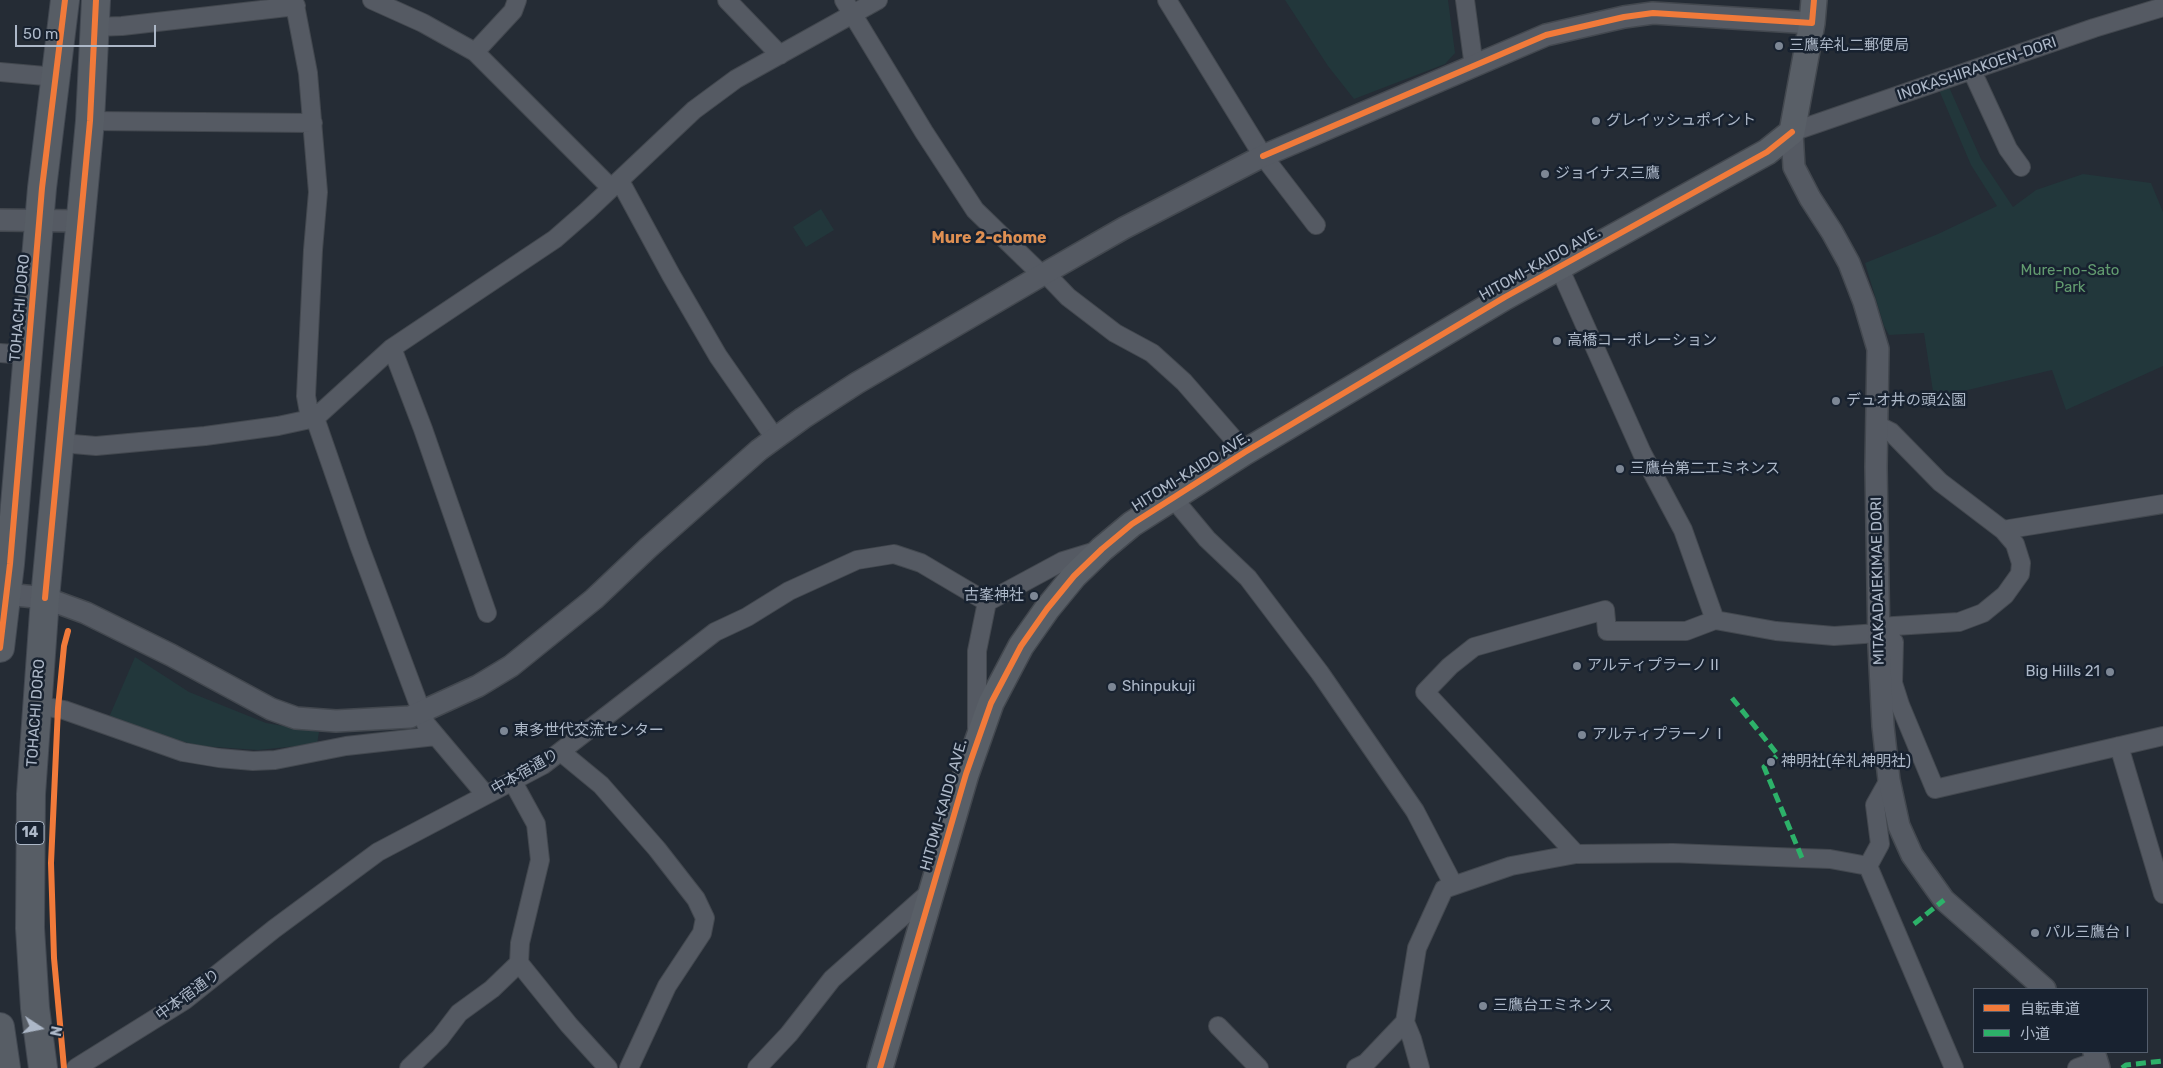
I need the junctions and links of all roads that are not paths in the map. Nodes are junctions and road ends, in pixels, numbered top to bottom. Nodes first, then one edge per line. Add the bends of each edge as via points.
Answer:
1 (65, 0) edge
2 (372, 0) edge
3 (517, 0) edge
4 (727, 0) edge
5 (844, 0) edge
6 (878, 0) edge
7 (1167, 0) edge
8 (1466, 0) edge
9 (295, 3) edge
10 (2163, 7) edge
11 (1813, 12) edge
12 (95, 13) edge
13 (854, 15) junction
14 (475, 52) junction
15 (780, 54) junction
16 (1474, 66) junction
17 (1972, 70) junction
18 (0, 72) edge
19 (56, 77) junction
20 (90, 121) junction
21 (313, 123) junction
22 (1792, 132) junction
23 (1263, 156) junction
24 (2021, 166) dead end
25 (615, 185) junction
26 (0, 220) edge
27 (40, 220) junction
28 (80, 221) junction
29 (1316, 225) dead end
30 (1559, 267) junction
31 (1044, 274) junction
32 (392, 348) junction
33 (0, 353) edge
34 (28, 355) junction
35 (313, 418) junction
36 (1877, 425) junction
37 (775, 438) junction
38 (61, 444) junction
39 (1244, 452) junction
40 (1172, 497) junction
41 (2163, 504) edge
42 (2003, 530) junction
43 (1102, 549) junction
44 (6, 594) junction
45 (45, 598) junction
46 (987, 602) junction
47 (487, 613) dead end
48 (1715, 620) junction
49 (1879, 630) junction
50 (0, 648) edge
51 (36, 705) junction
52 (422, 712) junction
53 (436, 736) junction
54 (2163, 736) edge
55 (976, 739) junction
56 (2119, 746) junction
57 (561, 752) junction
58 (1889, 780) junction
59 (513, 782) junction
60 (485, 794) junction
61 (1576, 854) junction
62 (1868, 866) junction
63 (1453, 884) junction
64 (932, 891) junction
65 (2163, 894) edge
66 (519, 963) junction
67 (2044, 988) edge
68 (1405, 1022) junction
69 (1218, 1026) dead end
70 (0, 1027) edge
71 (887, 1064) edge
72 (6, 1068) edge
73 (42, 1068) edge
74 (76, 1068) edge
75 (409, 1068) edge
76 (608, 1068) edge
77 (629, 1068) edge
78 (756, 1068) edge
79 (1259, 1068) edge
80 (1356, 1068) edge
81 (1420, 1068) edge
82 (1954, 1068) edge

1 - 19 main road, TOHACHI DORO
2 - 14 street
3 - 14 street via 513,11
4 - 15 street
5 - 13 street
6 - 13 street
7 - 23 street
8 - 16 street
9 - 12 street via 122,26
9 - 21 street
10 - 17 street, INOKASHIRAKOEN-DORI
11 - 16 street via 1653,13 1624,17 1546,36
11 - 22 main road
12 - 20 main road, TOHACHI DORO / 14
13 - 15 street
13 - 31 street via 975,210
14 - 25 street
15 - 25 street via 736,79 694,110
16 - 23 street
17 - 22 street, INOKASHIRAKOEN-DORI
17 - 24 street via 2008,149
18 - 19 street
19 - 27 main road, TOHACHI DORO
20 - 21 street
20 - 28 main road, TOHACHI DORO / 14
21 - 35 street via 318,192 306,396
22 - 30 main road, HITOMI-KAIDO AVE. via 1767,152
22 - 36 street, MITAKADAIEKIMAE DORI via 1794,167 1849,263 1870,321 1878,350
23 - 29 street
23 - 31 street via 1124,228
25 - 32 street via 555,239
25 - 37 street via 718,356
26 - 27 street
27 - 28 street
27 - 34 main road, TOHACHI DORO
28 - 38 main road, TOHACHI DORO / 14
30 - 39 main road, HITOMI-KAIDO AVE.
30 - 48 street via 1642,453 1682,530
31 - 37 street via 857,384
31 - 39 street via 1115,333 1152,353 1184,382
32 - 35 street
32 - 47 street
33 - 34 street
34 - 44 main road, TOHACHI DORO
35 - 38 street via 205,436 96,446
35 - 52 street
36 - 42 street via 1891,432 1940,482
36 - 49 street, MITAKADAIEKIMAE DORI
37 - 52 street via 648,547 594,599 511,666 478,686
38 - 45 main road, TOHACHI DORO / 14
39 - 40 main road, HITOMI-KAIDO AVE.
40 - 43 main road, HITOMI-KAIDO AVE.
40 - 63 street via 1207,539 1248,578 1320,673 1415,812
41 - 42 street
42 - 49 street via 2015,544 2021,563 2020,574 2005,595 1983,613 1959,622
43 - 46 street via 1063,561
43 - 55 main road, HITOMI-KAIDO AVE. via 1074,576 1021,646
44 - 45 street
44 - 50 main road, TOHACHI DORO
45 - 51 main road, TOHACHI DORO / 14
45 - 52 street via 86,613 271,709 296,718 336,721 410,716
46 - 55 street via 977,651
46 - 57 street, 中本宿通り via 921,563 894,554 857,560 789,591 715,632
48 - 49 street via 1776,631 1834,636
48 - 61 street via 1686,631 1607,631 1605,610 1474,647 1425,692
49 - 56 street via 1894,642 1893,683 1935,789
49 - 58 street, MITAKADAIEKIMAE DORI
51 - 53 street via 72,712 183,752 219,758 275,760 346,746
51 - 73 main road, TOHACHI DORO / 14 via 31,794 30,928
52 - 53 street via 426,724
53 - 60 street
54 - 56 street
55 - 64 main road, HITOMI-KAIDO AVE.
56 - 65 street
57 - 59 street, 中本宿通り
57 - 77 street via 601,785 657,849 696,899 705,918 702,933 667,986
58 - 62 street via 1875,804 1880,844
58 - 67 street, MITAKADAIEKIMAE DORI via 1899,826 1912,855 1944,900
59 - 60 street, 中本宿通り
59 - 66 street via 536,824 540,860 520,942
60 - 74 street, 中本宿通り via 378,852 185,1000
61 - 62 street via 1762,856 1830,859
61 - 63 street via 1511,866
62 - 82 street
63 - 68 street via 1444,889 1417,948
64 - 71 main road, HITOMI-KAIDO AVE.
64 - 78 street via 832,979 789,1034
66 - 75 street via 492,989 459,1013 440,1038
66 - 76 street
68 - 80 street via 1366,1063
68 - 81 street
69 - 79 street
70 - 72 main road

